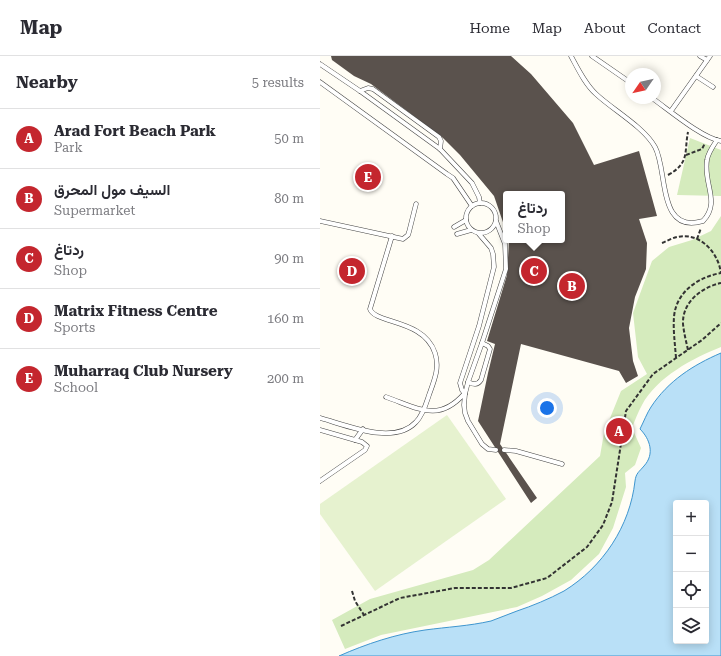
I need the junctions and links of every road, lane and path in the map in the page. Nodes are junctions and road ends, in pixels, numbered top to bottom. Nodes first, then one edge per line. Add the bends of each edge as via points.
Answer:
1 (572, 56) edge
2 (592, 56) edge
3 (700, 56) edge
4 (710, 56) edge
5 (707, 60) junction
6 (320, 64) edge
7 (696, 76) junction
8 (625, 79) edge
9 (320, 82) edge
10 (713, 87) dead end
11 (360, 91) junction
12 (661, 104) edge
13 (671, 111) junction
14 (687, 136) dead end
15 (719, 140) edge
16 (440, 149) junction
17 (702, 149) dead end
18 (686, 155) junction
19 (663, 178) junction
20 (480, 203) junction
21 (416, 204) dead end
22 (472, 206) junction
23 (466, 220) junction
24 (320, 221) edge
25 (496, 221) junction
26 (703, 221) junction
27 (454, 226) dead end
28 (471, 230) junction
29 (457, 234) dead end
30 (479, 234) junction
31 (392, 236) junction
32 (503, 236) edge
33 (696, 239) junction
34 (505, 243) edge
35 (662, 243) dead end
36 (721, 273) edge
37 (721, 283) edge
38 (721, 323) edge
39 (482, 343) junction
40 (688, 350) junction
41 (676, 358) junction
42 (468, 382) junction
43 (465, 394) junction
44 (386, 397) dead end
45 (424, 410) junction
46 (320, 418) edge
47 (363, 429) junction
48 (320, 430) edge
49 (355, 440) junction
50 (496, 450) dead end
51 (504, 450) dead end
52 (562, 464) dead end
53 (320, 481) edge
54 (352, 591) dead end
55 (364, 615) junction
56 (342, 626) dead end

1 - 19 lane via 590,88 651,141 658,152
2 - 8 lane
3 - 5 lane
4 - 5 lane
5 - 7 lane
6 - 11 lane
7 - 10 lane
7 - 13 lane
9 - 22 lane via 453,178
11 - 16 lane
11 - 16 lane via 373,89 439,137
12 - 13 lane
13 - 15 lane via 700,131
14 - 18 path
15 - 26 lane via 707,161 713,205 708,217
16 - 20 lane via 472,183
17 - 18 path
18 - 19 path via 678,170
19 - 26 lane via 669,205 676,218 690,223
20 - 22 lane
20 - 25 lane via 492,208
21 - 31 lane via 408,235 400,239
22 - 23 lane via 467,212
23 - 27 lane
23 - 28 lane
24 - 31 lane
25 - 30 lane via 492,229
25 - 32 lane
26 - 33 path
28 - 29 lane
28 - 30 lane
30 - 43 lane via 491,248 494,266 479,326 460,383
31 - 45 lane via 370,309 374,315 420,332 435,352 437,369
33 - 35 path via 684,236
33 - 36 path via 714,253
34 - 39 lane via 506,269
36 - 41 path via 696,282 678,302 674,315
37 - 40 path via 700,292 691,300 685,311 683,323
38 - 40 path
39 - 42 lane
39 - 42 lane via 490,349 481,380 475,384
40 - 41 path
41 - 55 path via 653,374 626,411 612,502 603,525 587,547 547,578 511,588 455,588 400,598
42 - 43 lane
43 - 45 lane via 449,408 436,412
43 - 50 lane via 465,413 468,422 482,444 488,449
44 - 45 lane
45 - 47 lane via 416,422 393,434
46 - 47 lane
47 - 49 lane
48 - 49 lane
49 - 53 lane via 366,444 365,450
51 - 52 lane
54 - 55 path
55 - 56 path

